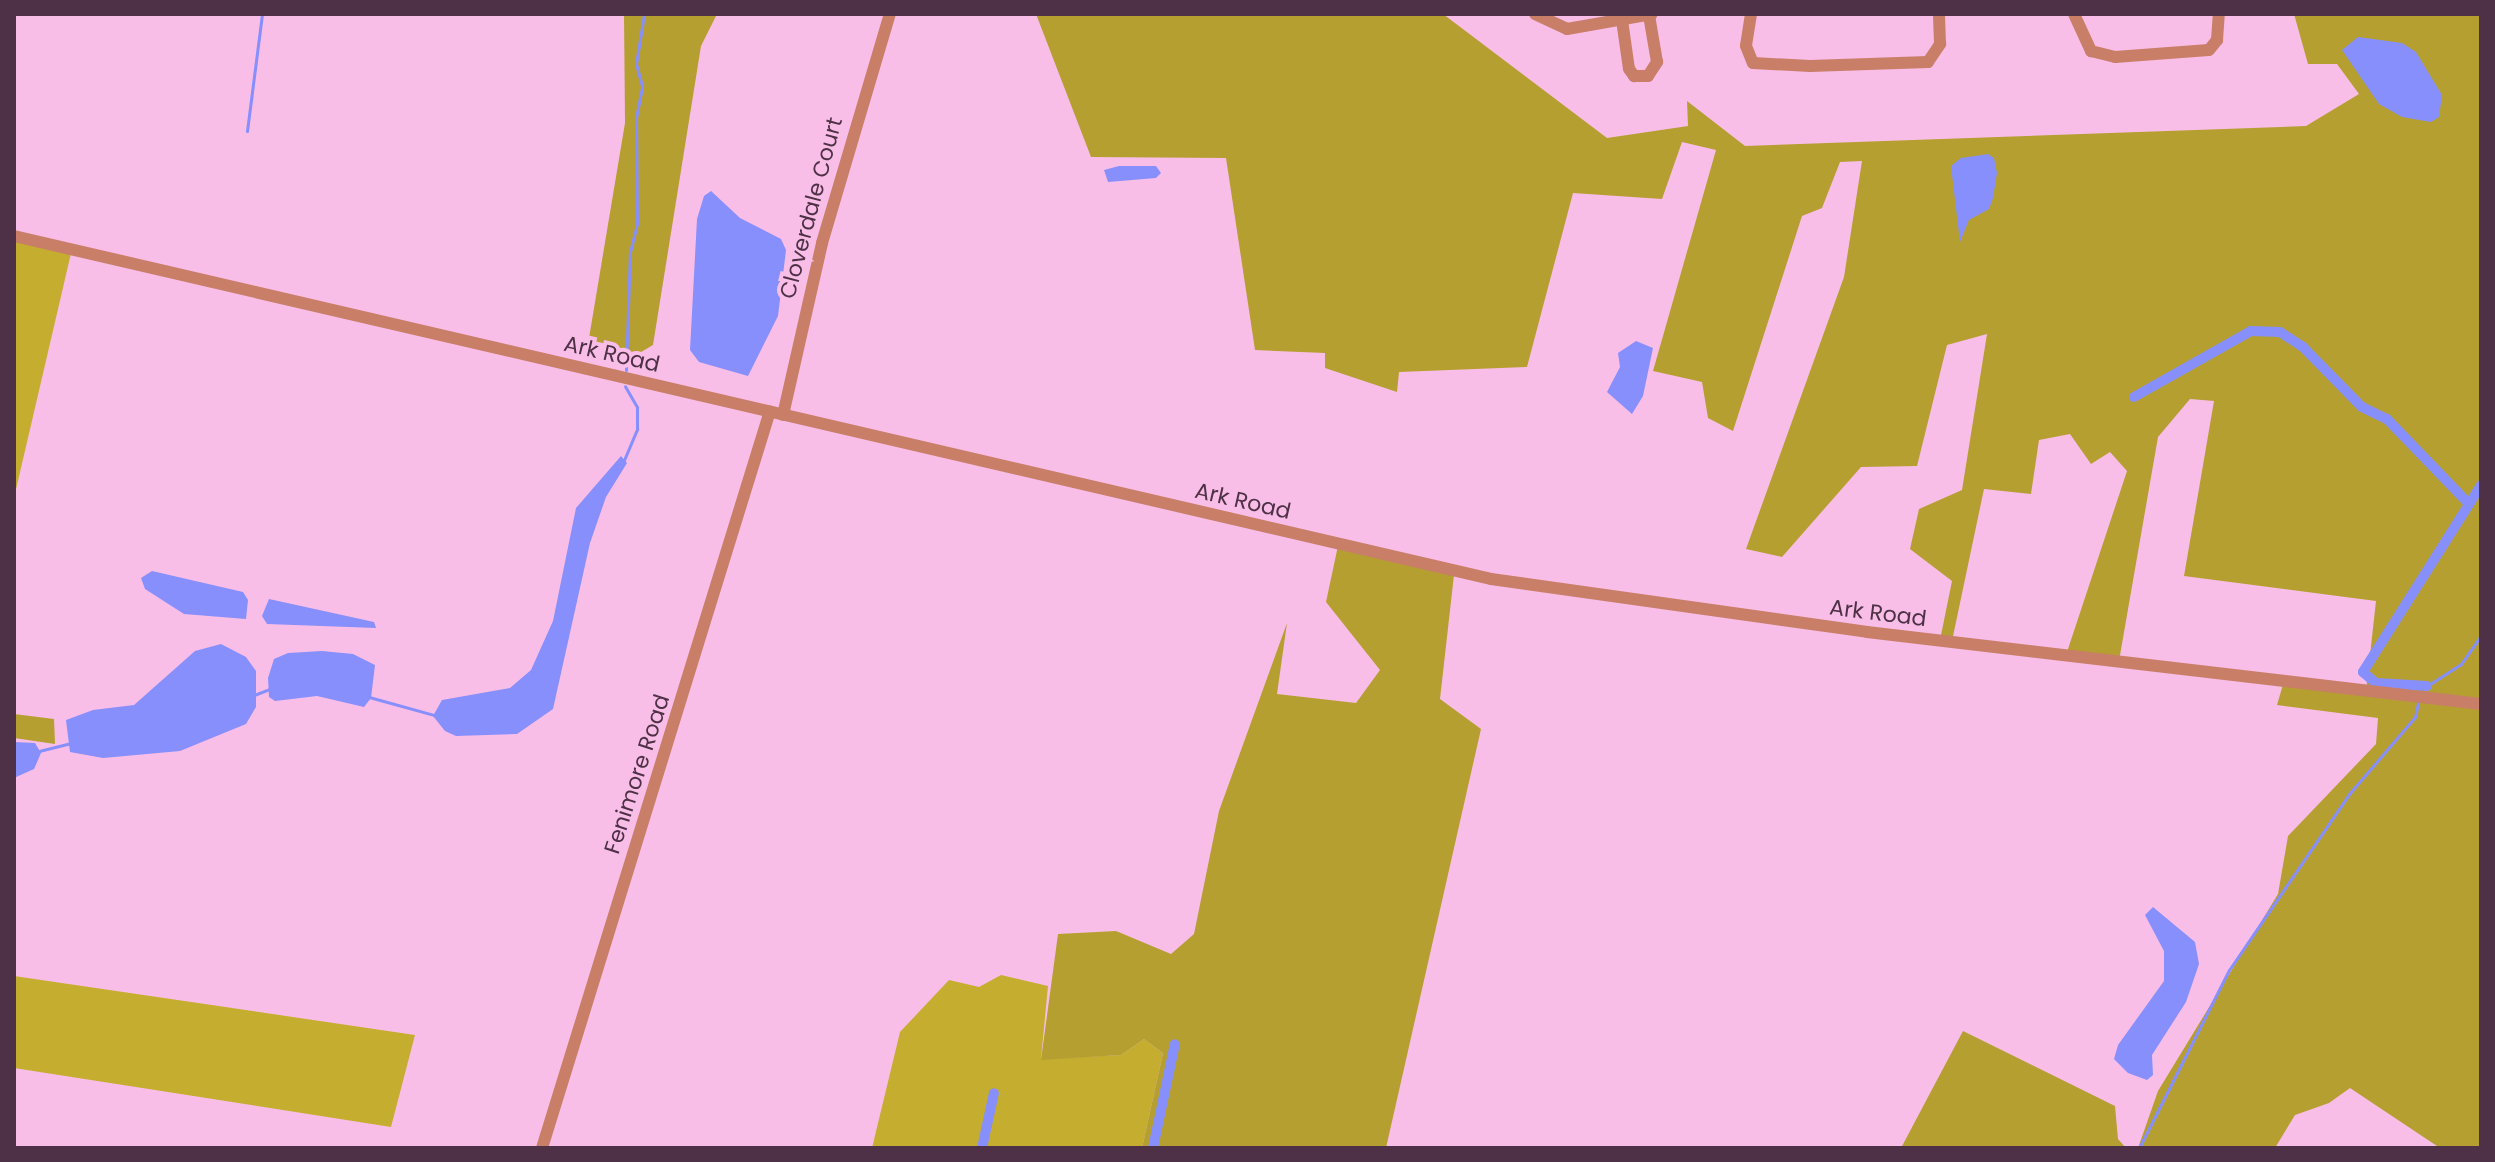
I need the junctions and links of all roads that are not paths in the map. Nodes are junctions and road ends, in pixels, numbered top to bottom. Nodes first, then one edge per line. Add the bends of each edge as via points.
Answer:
1 (890, 14) edge
2 (1535, 14) edge
3 (1578, 14) edge
4 (1650, 14) edge
5 (1751, 14) edge
6 (1939, 14) edge
7 (2074, 14) edge
8 (2219, 14) edge
9 (1622, 20) junction
10 (1583, 27) junction
11 (14, 236) edge
12 (770, 411) junction
13 (783, 415) junction
14 (2481, 704) edge
15 (542, 1148) edge

1 - 13 street, Cloverdale Court via 819,256
2 - 10 street via 1559,28
3 - 10 street
4 - 9 street
4 - 9 street via 1657,62 1648,76 1634,76 1629,69
5 - 6 street via 1746,46 1753,63 1810,66 1928,62 1940,44
7 - 8 street via 2091,51 2115,57 2209,50 2217,40
9 - 10 street
11 - 12 street, Ark Road
12 - 13 street, Ark Road
12 - 15 street, Fenimore Road
13 - 14 street, Ark Road via 1549,590

